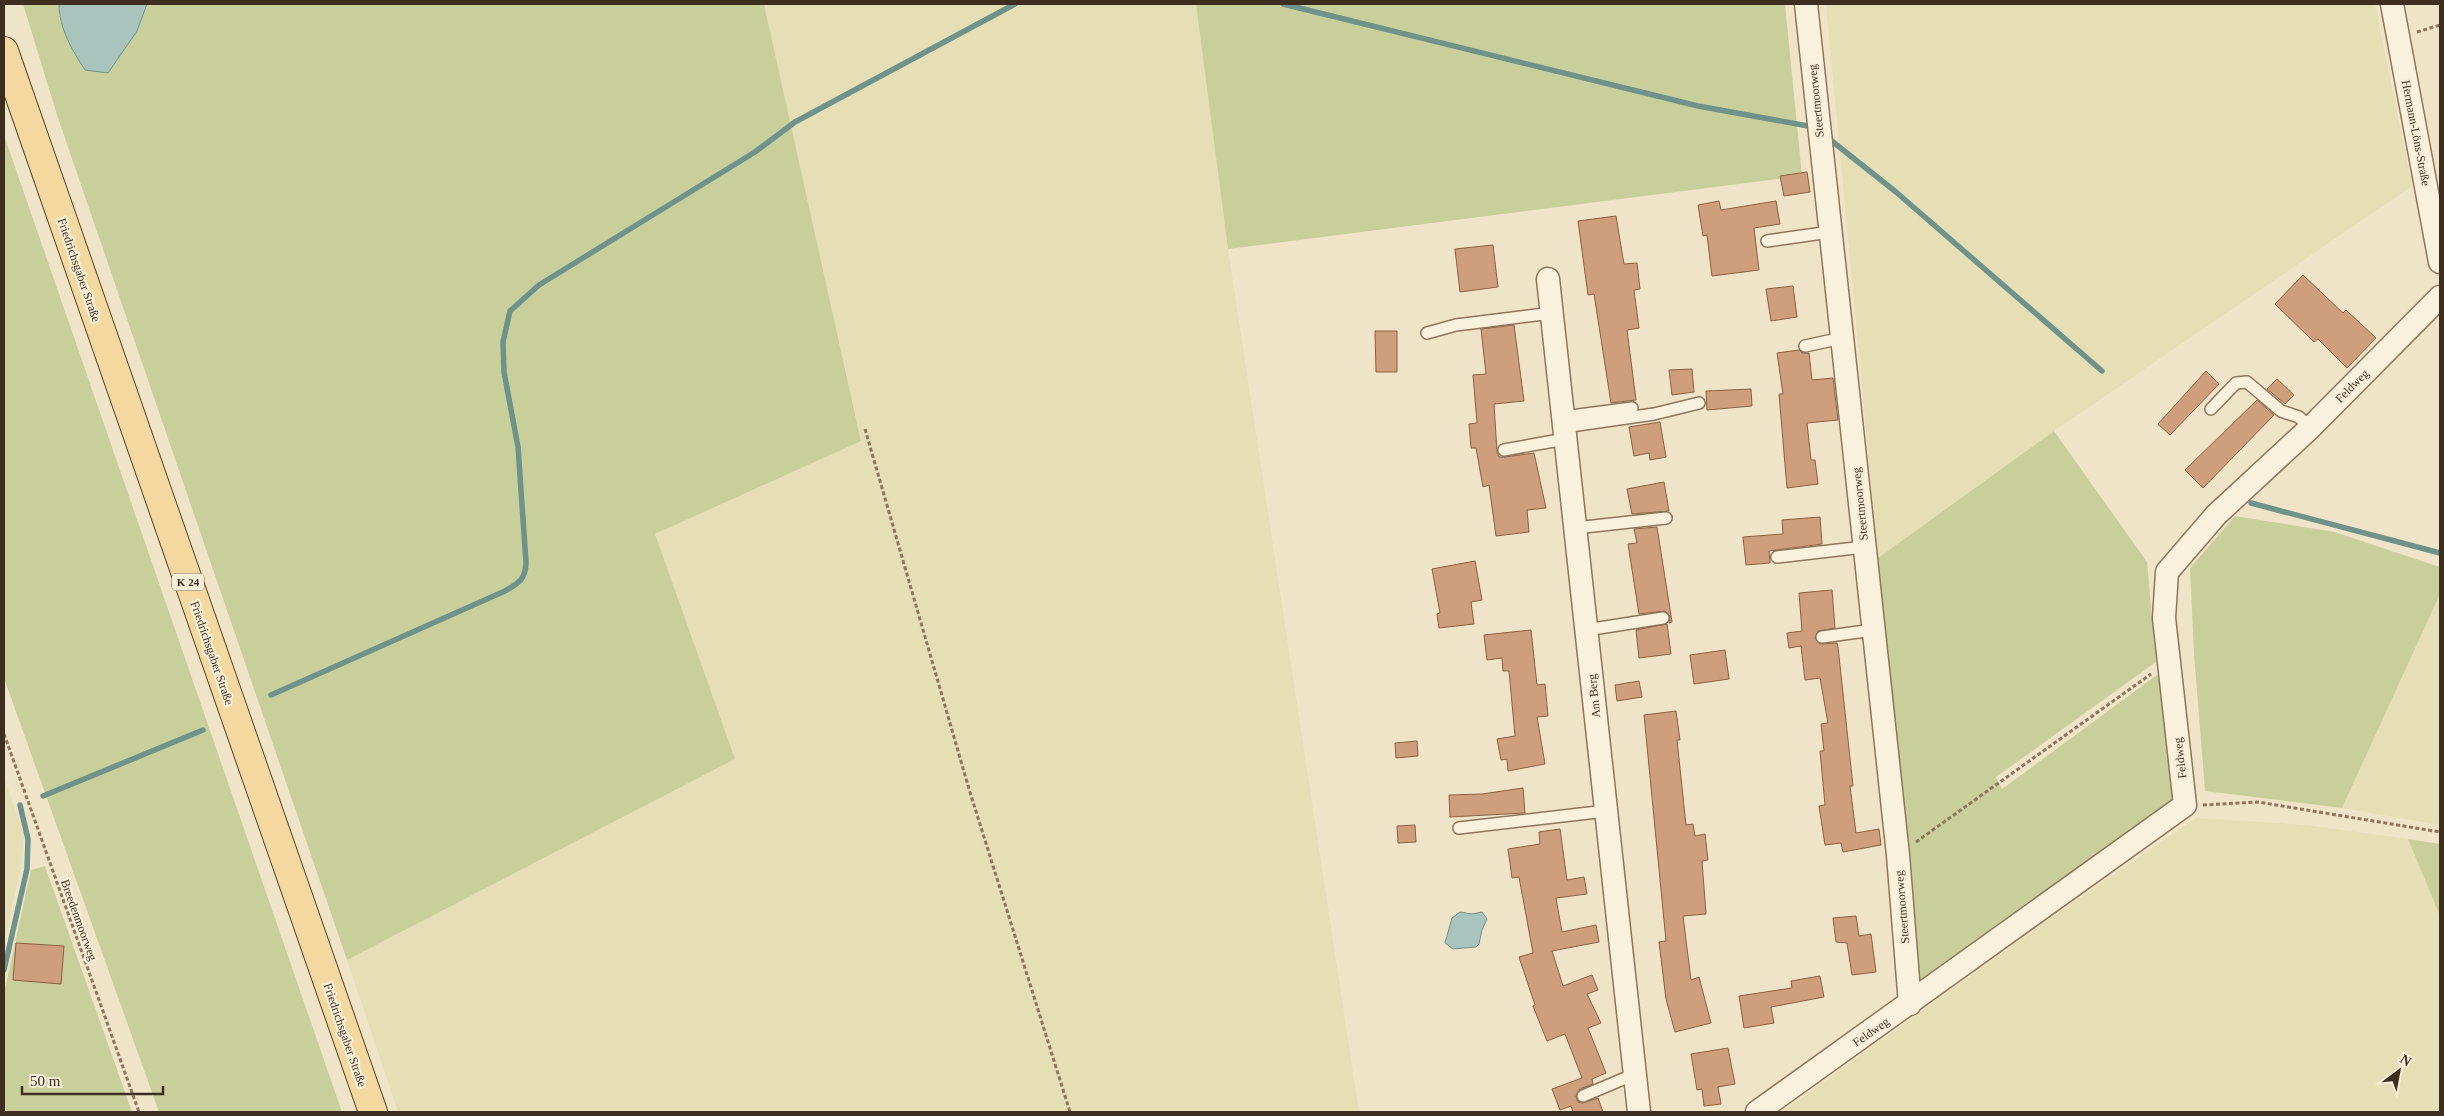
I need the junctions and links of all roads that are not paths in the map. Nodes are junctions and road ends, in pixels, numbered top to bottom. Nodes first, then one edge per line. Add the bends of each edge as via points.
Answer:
1 (1806, 4) edge
2 (2392, 4) edge
3 (4, 51) edge
4 (1830, 232) junction
5 (1767, 241) dead end
6 (2440, 262) edge
7 (1548, 279) dead end
8 (2440, 298) edge
9 (1552, 313) junction
10 (1427, 333) dead end
11 (1842, 338) junction
12 (1805, 346) dead end
13 (1699, 403) dead end
14 (1632, 408) dead end
15 (2211, 409) dead end
16 (1564, 428) junction
17 (2310, 428) junction
18 (1504, 450) dead end
19 (1666, 518) dead end
20 (1575, 528) junction
21 (1864, 547) junction
22 (1777, 557) dead end
23 (1663, 618) dead end
24 (1586, 630) junction
25 (1873, 630) junction
26 (1822, 637) dead end
27 (1606, 811) junction
28 (1459, 828) dead end
29 (1910, 1004) junction
30 (1635, 1074) junction
31 (1583, 1096) dead end
32 (372, 1112) edge
33 (1640, 1112) edge
34 (1757, 1112) edge

1 - 4 street, Steertmoorweg
2 - 6 street, Hermann-Löns-Straße
3 - 32 main road, Friedrichsgaber Straße / K 24
4 - 5 lane
4 - 11 street, Steertmoorweg
7 - 9 street, Am Berg
8 - 17 street, Feldweg
9 - 10 lane via 1456,325
9 - 16 street, Am Berg
11 - 12 lane
11 - 21 street, Steertmoorweg
13 - 16 lane via 1654,414
14 - 16 lane
15 - 17 lane via 2236,383 2247,382 2281,410 2299,418
16 - 18 lane
16 - 20 street, Am Berg
17 - 29 street, Feldweg via 2216,515 2166,572 2164,618 2185,806
19 - 20 lane
20 - 24 street, Am Berg
21 - 22 lane
21 - 25 street, Steertmoorweg
23 - 24 lane
24 - 27 street, Am Berg
25 - 26 lane
25 - 29 street, Steertmoorweg via 1898,855
27 - 28 lane
27 - 30 street, Am Berg
29 - 34 street, Feldweg
30 - 31 lane
30 - 33 street, Am Berg

